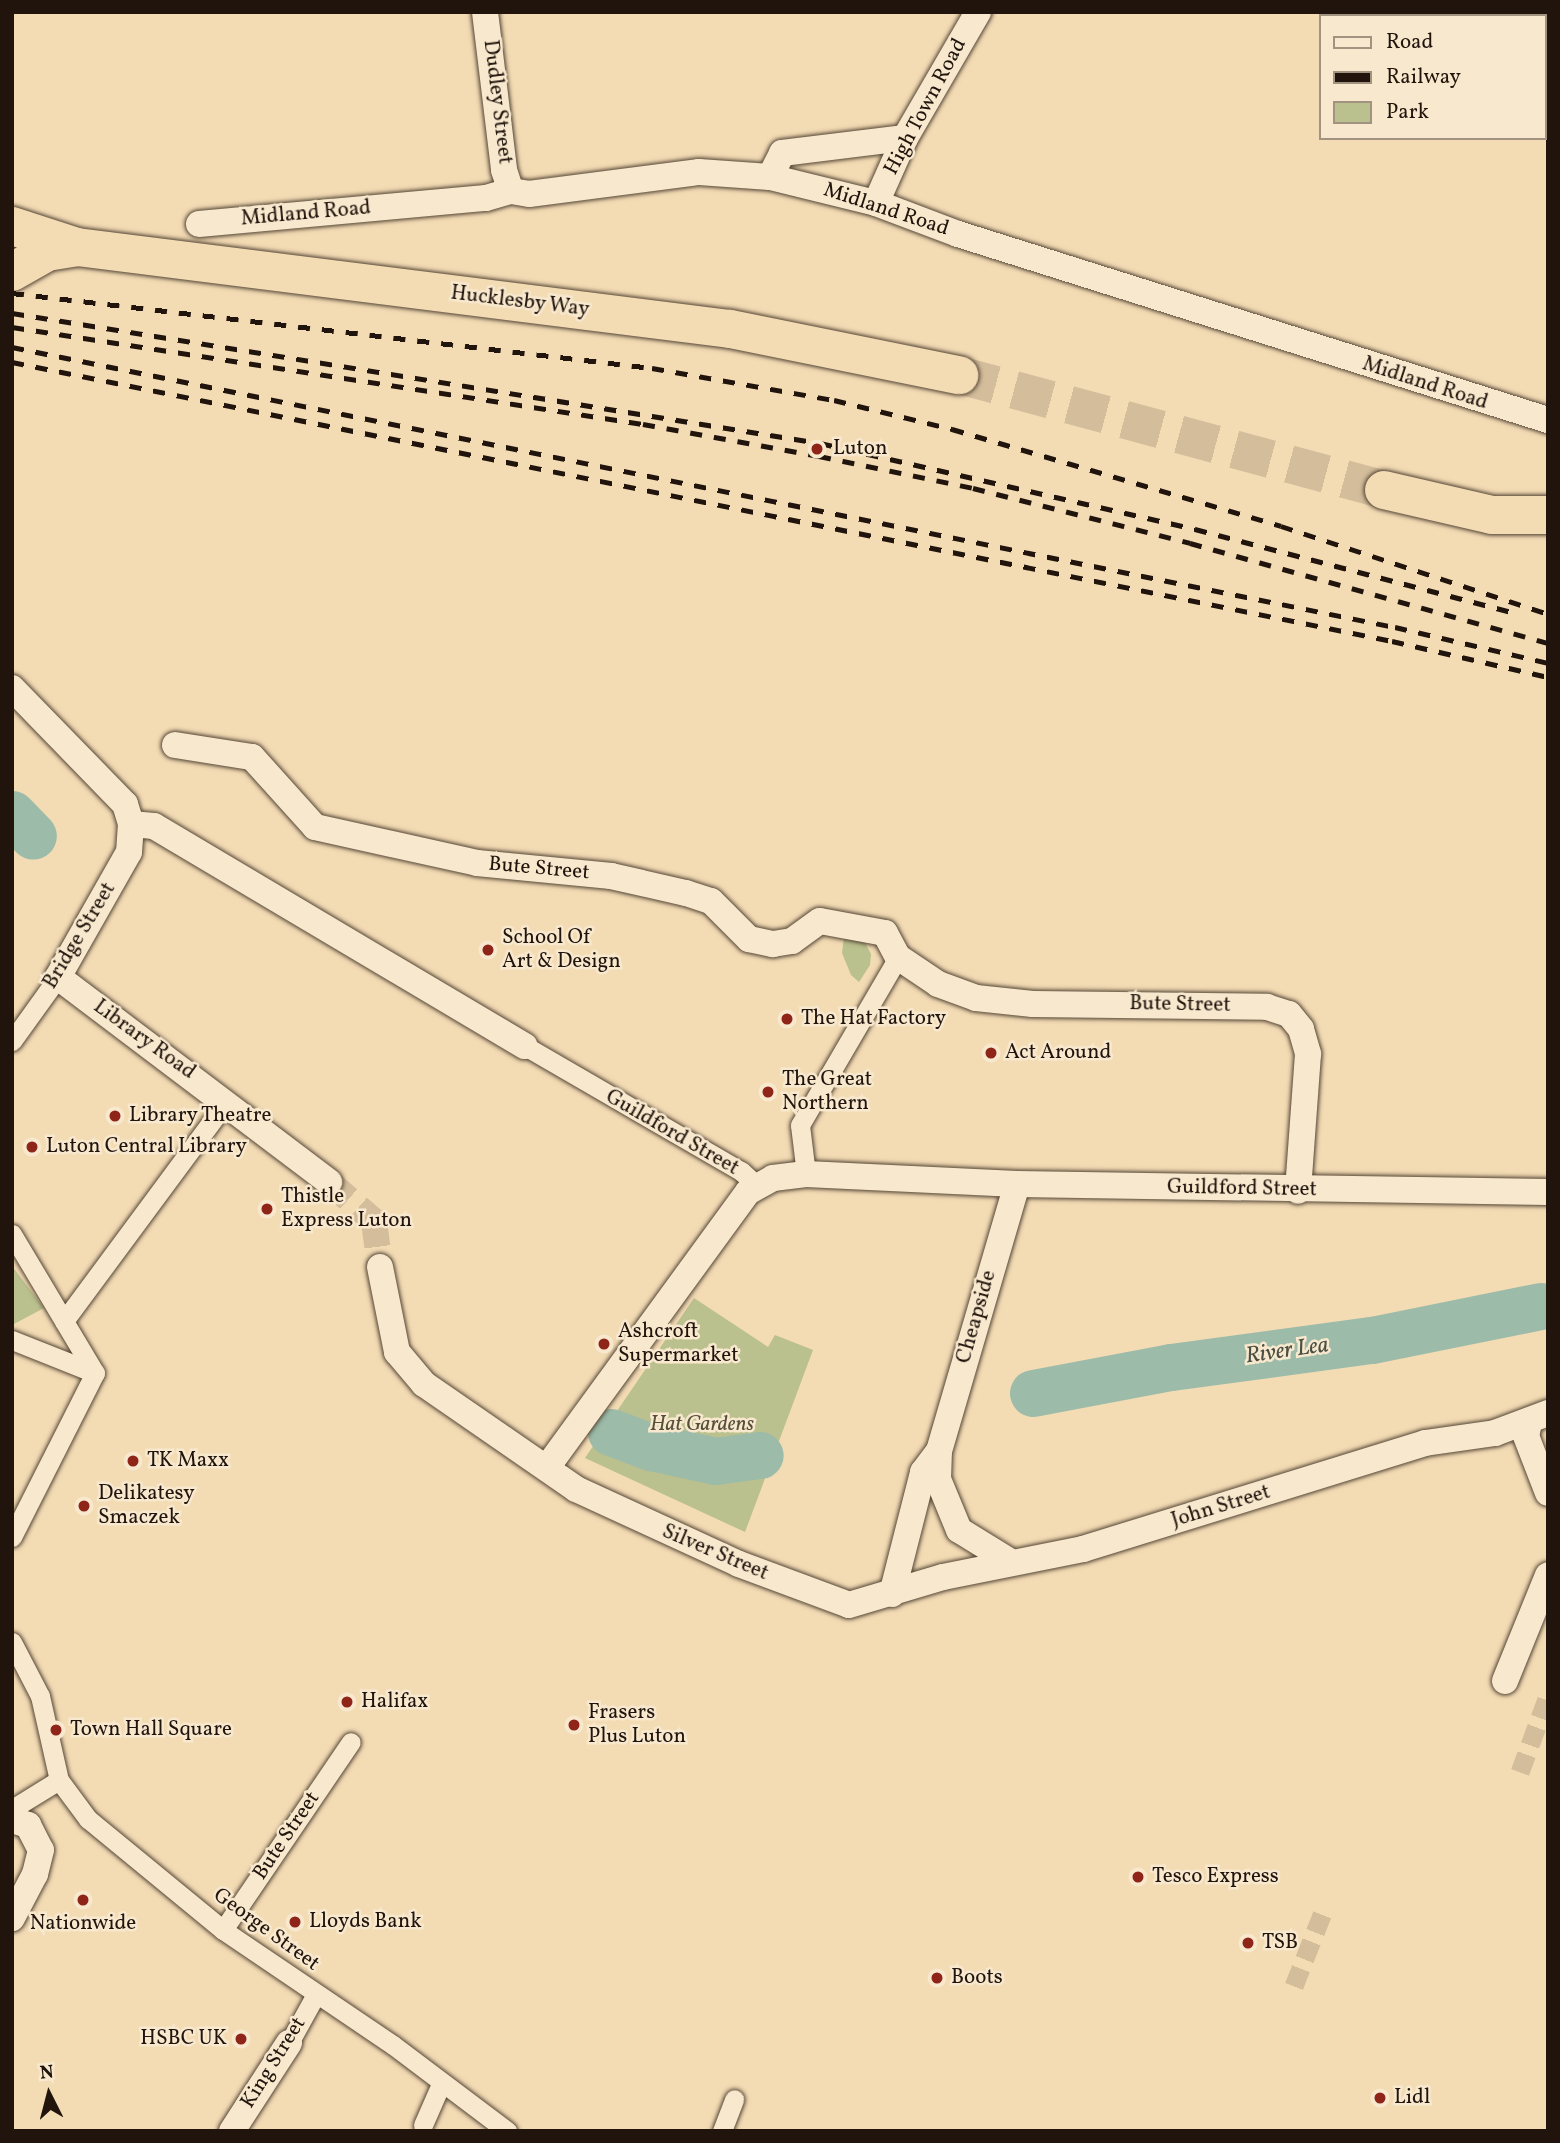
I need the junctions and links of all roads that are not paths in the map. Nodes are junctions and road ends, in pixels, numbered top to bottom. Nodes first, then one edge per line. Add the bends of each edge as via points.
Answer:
1 (485, 12) edge
2 (978, 12) edge
3 (905, 138) junction
4 (770, 177) junction
5 (511, 191) junction
6 (876, 203) junction
7 (199, 224) dead end
8 (12, 226) edge
9 (77, 247) junction
10 (12, 272) edge
11 (959, 375) tunnel mouth
12 (1548, 420) edge
13 (1384, 490) tunnel mouth
14 (1548, 514) edge
15 (12, 688) edge
16 (175, 745) dead end
17 (131, 824) junction
18 (898, 957) junction
19 (58, 976) junction
20 (12, 1041) edge
21 (525, 1046) joint
22 (226, 1102) junction
23 (806, 1174) junction
24 (329, 1182) tunnel mouth
25 (756, 1185) junction
26 (1017, 1185) junction
27 (1298, 1191) junction
28 (1548, 1192) edge
29 (12, 1234) edge
30 (380, 1267) tunnel mouth
31 (64, 1321) junction
32 (12, 1340) edge
33 (95, 1373) junction
34 (1538, 1418) edge
35 (939, 1451) junction
36 (548, 1466) junction
37 (1545, 1478) edge
38 (12, 1537) edge
39 (1011, 1562) junction
40 (1548, 1576) edge
41 (892, 1594) junction
42 (12, 1642) edge
43 (1505, 1681) dead end
44 (351, 1742) dead end
45 (59, 1780) junction
46 (12, 1809) edge
47 (12, 1820) edge
48 (12, 1918) edge
49 (223, 1930) junction
50 (316, 1994) junction
51 (289, 2043) joint
52 (442, 2084) junction
53 (734, 2099) dead end
54 (423, 2125) dead end
55 (232, 2131) edge
56 (507, 2131) edge
57 (722, 2131) edge

1 - 5 street, Dudley Street via 504,170
2 - 3 street, High Town Road
3 - 4 street via 782,153
3 - 6 street, High Town Road
4 - 5 street, Midland Road via 699,172 529,194
4 - 6 street, Midland Road
5 - 7 street, Midland Road via 486,198
6 - 12 street, Midland Road via 958,234
8 - 9 highway, Hucklesby Way
9 - 10 highway, Hucklesby Way via 47,252
9 - 11 highway, Hucklesby Way via 730,330
13 - 14 highway via 1492,515
15 - 17 street via 125,804
16 - 18 street, Bute Street via 252,757 315,827 477,863 611,876 686,893 711,901 750,939 772,944 793,941 820,921 885,933
17 - 19 street, Bridge Street via 129,852
17 - 21 street, Guildford Street via 154,826
18 - 23 street via 800,1125
18 - 27 street, Bute Street via 938,984 976,999 1267,1007 1289,1014 1301,1029 1308,1054
19 - 20 street, Bridge Street
19 - 22 street, Library Road
21 - 25 street, Guildford Street via 741,1171
22 - 24 street, Library Road
22 - 31 street
23 - 25 street, Guildford Street via 784,1175
23 - 26 street, Guildford Street
25 - 36 street
26 - 27 street, Guildford Street
26 - 35 street, Cheapside
27 - 28 street, Guildford Street
29 - 31 street
30 - 36 street via 392,1338 404,1364 424,1384
31 - 33 street
32 - 33 street
33 - 38 street
34 - 37 street via 1526,1436
34 - 39 street, John Street via 1495,1433 1425,1443 1083,1549
35 - 39 street via 938,1479 959,1530
35 - 41 street via 923,1472
36 - 41 street, Silver Street via 576,1489 647,1524 833,1601 849,1605
39 - 41 street, John Street
40 - 43 street
42 - 45 street via 40,1696
44 - 49 street, Bute Street
45 - 46 street
45 - 49 street, George Street via 88,1819
47 - 48 street via 28,1825 41,1850 36,1874
49 - 50 street, George Street
50 - 51 street, King Street
50 - 52 street, George Street
51 - 55 street, King Street
52 - 54 street
52 - 56 street, George Street
53 - 57 street

